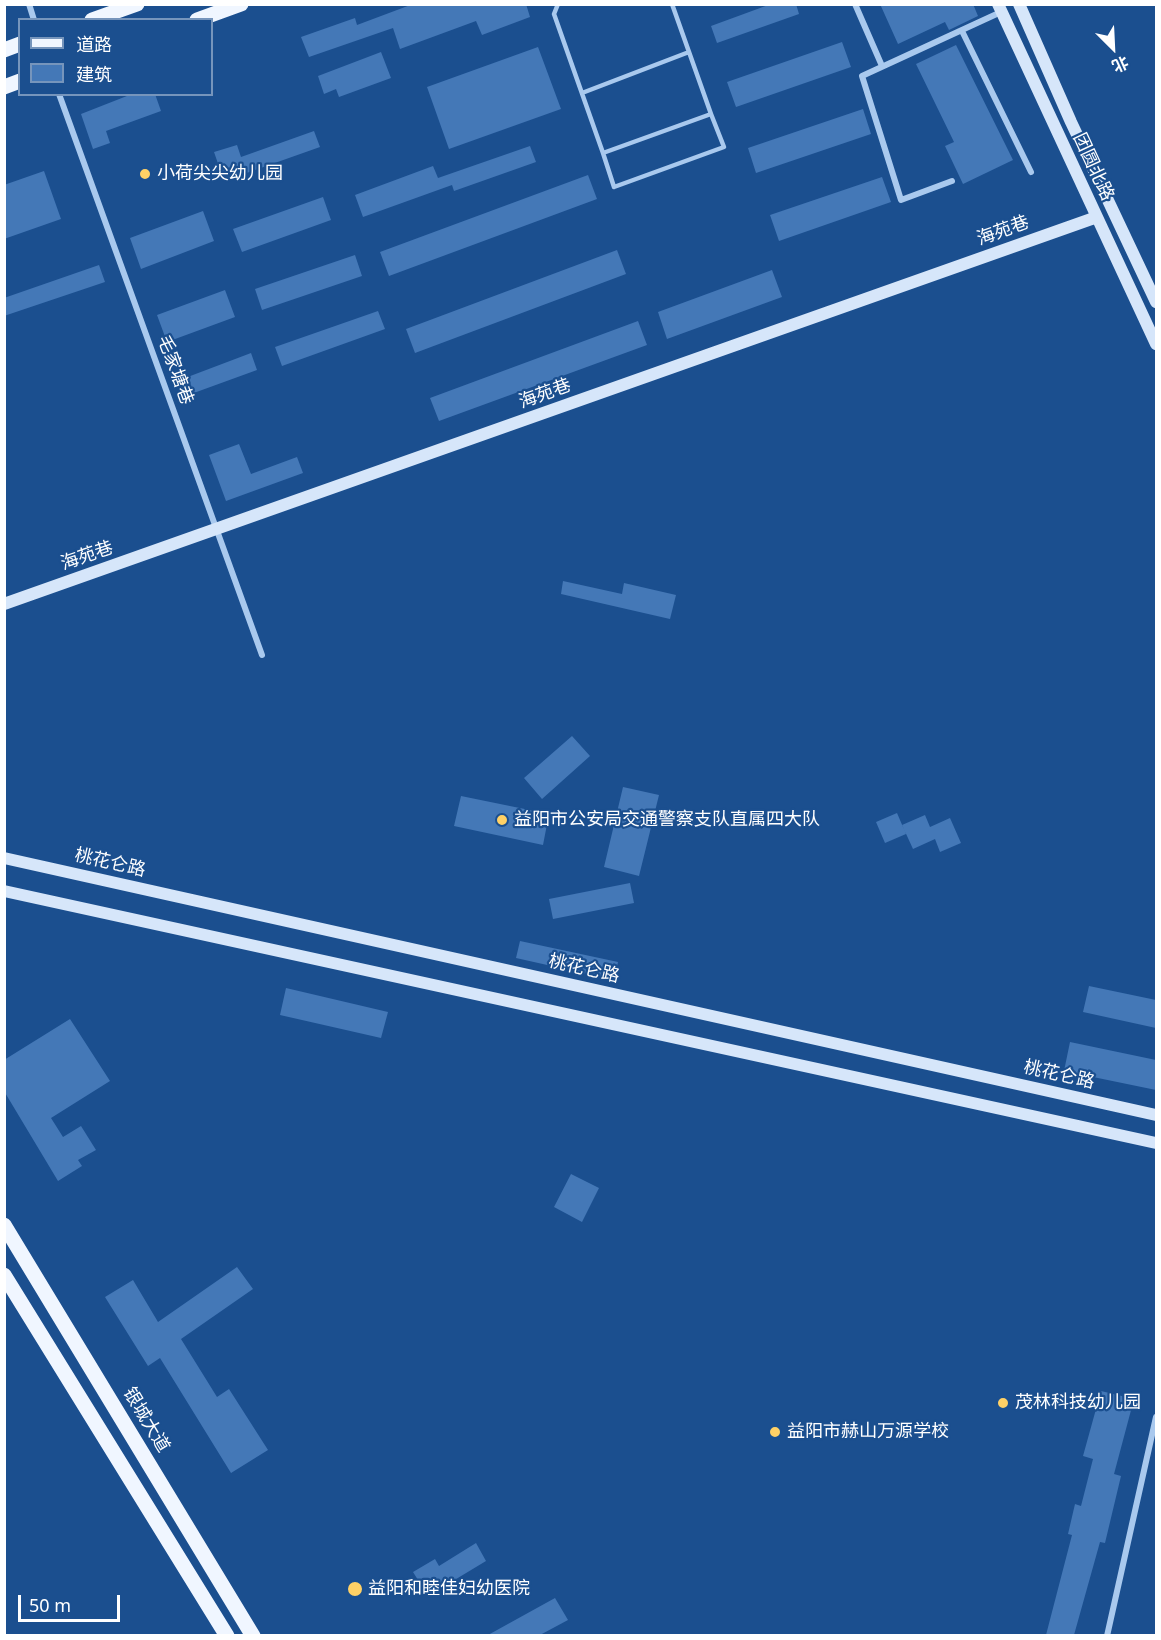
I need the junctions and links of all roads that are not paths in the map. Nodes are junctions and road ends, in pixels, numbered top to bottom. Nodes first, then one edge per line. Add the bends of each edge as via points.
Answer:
1 (137, 4) edge
2 (241, 4) edge
3 (558, 4) edge
4 (672, 4) edge
5 (855, 4) edge
6 (1019, 4) edge
7 (1000, 8) edge
8 (98, 18) edge
9 (202, 18) edge
10 (962, 31) junction
11 (689, 52) junction
12 (882, 66) junction
13 (582, 93) junction
14 (60, 96) edge
15 (711, 114) junction
16 (603, 153) junction
17 (1031, 172) dead end
18 (952, 181) dead end
19 (1097, 217) junction
20 (1156, 302) edge
21 (1156, 344) edge
22 (216, 529) junction
23 (4, 604) edge
24 (262, 655) dead end
25 (4, 858) edge
26 (4, 891) edge
27 (1156, 1115) edge
28 (1156, 1143) edge
29 (4, 1225) edge
30 (4, 1275) edge
31 (1156, 1417) edge
32 (227, 1635) edge
33 (254, 1635) edge
34 (1107, 1635) edge

1 - 8 main road
2 - 9 main road
3 - 13 lane via 554,14
4 - 11 lane
5 - 12 street
6 - 20 main road, 团圆北路
7 - 10 street
7 - 19 main road, 团圆北路
10 - 12 street
10 - 17 street
11 - 13 lane
11 - 15 lane
12 - 18 street via 862,75 901,200
13 - 16 lane
14 - 22 street, 毛家塘巷
15 - 16 lane
15 - 16 lane via 724,147 614,187
19 - 21 main road, 团圆北路
19 - 22 main road, 海苑巷
22 - 23 main road, 海苑巷
22 - 24 street, 毛家塘巷
25 - 27 main road, 桃花仑路
26 - 28 main road
29 - 33 main road, 银城大道
30 - 32 main road
31 - 34 street

